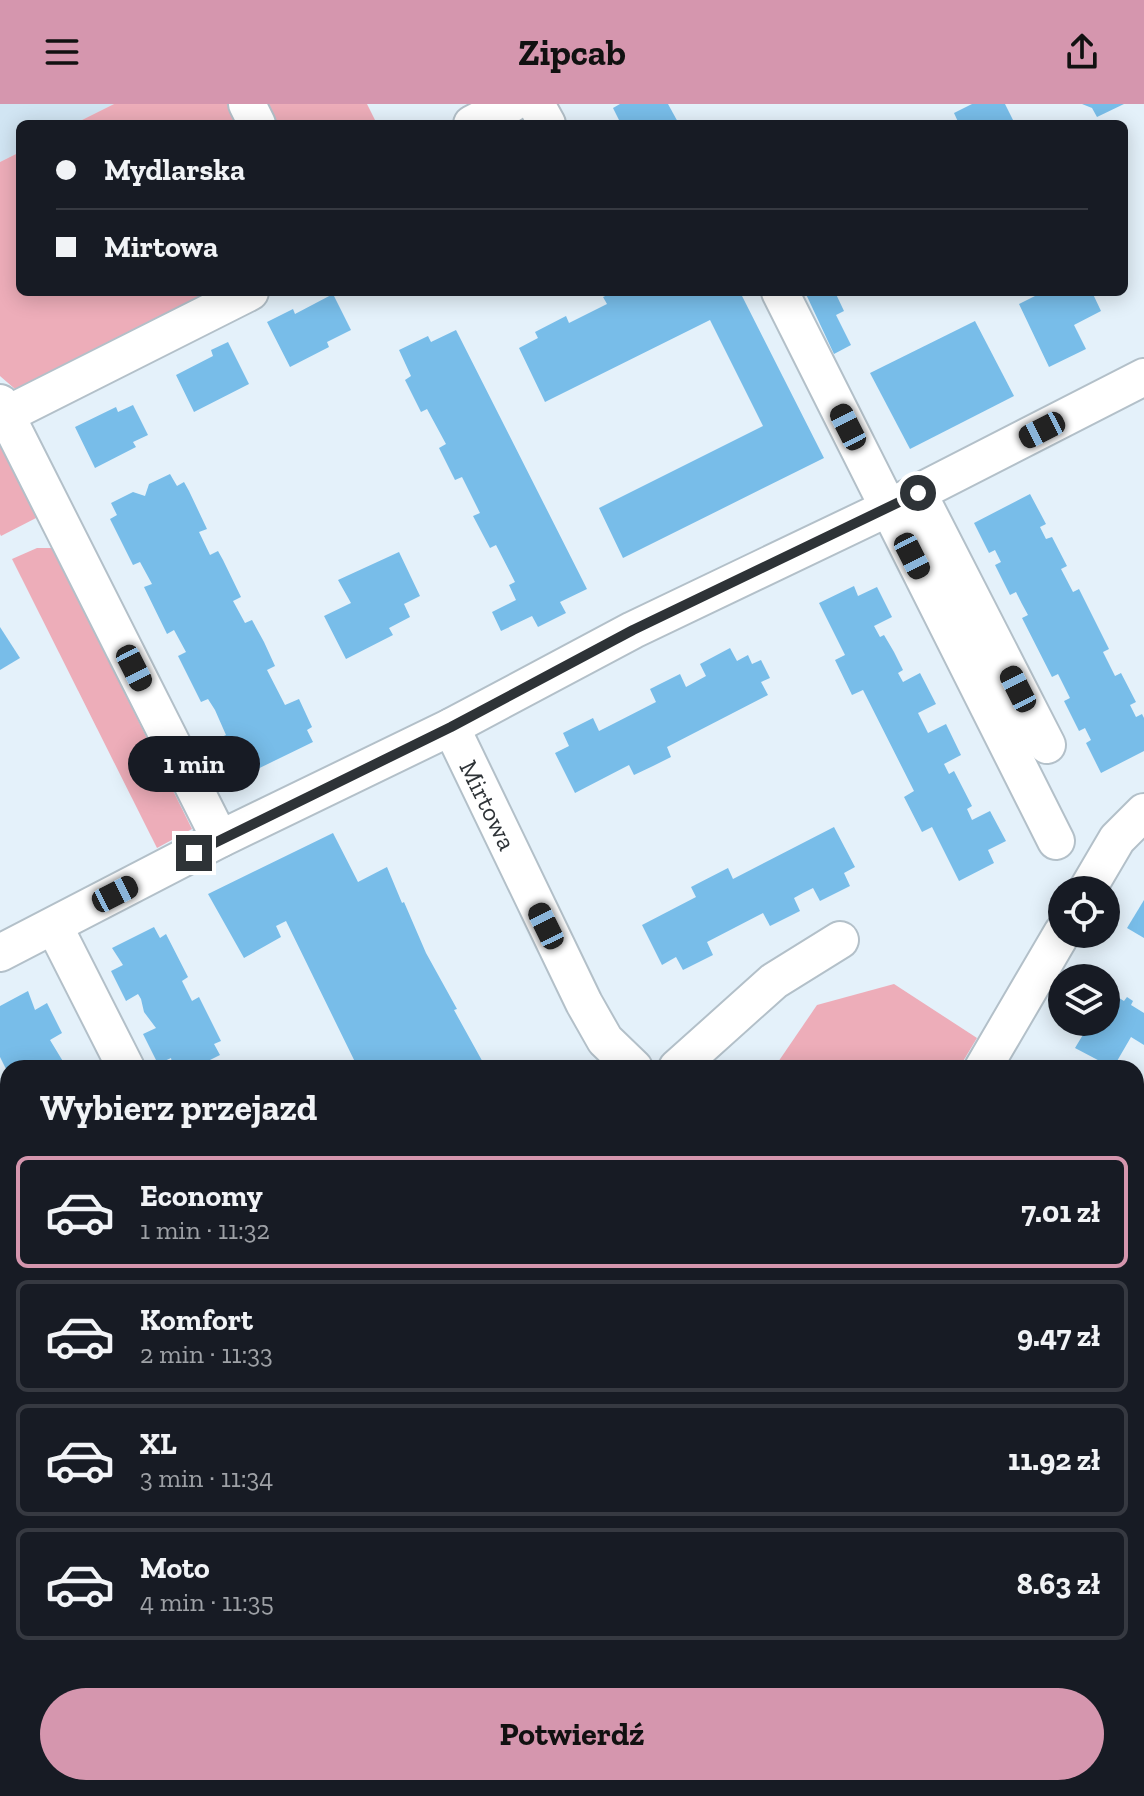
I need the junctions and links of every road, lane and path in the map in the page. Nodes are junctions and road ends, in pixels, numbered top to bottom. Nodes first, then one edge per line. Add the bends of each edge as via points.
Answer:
1 (511, 104) edge
2 (480, 120) edge
3 (242, 296) edge
4 (782, 296) edge
5 (1144, 377) edge
6 (3, 409) edge
7 (903, 501) junction
8 (451, 727) junction
9 (1047, 745) dead end
10 (1144, 812) edge
11 (220, 839) junction
12 (1056, 841) dead end
13 (1095, 876) edge
14 (54, 926) junction
15 (840, 940) dead end
16 (1053, 948) edge
17 (0, 953) edge
18 (122, 1060) edge
19 (626, 1060) edge
20 (686, 1060) edge
21 (988, 1060) edge

1 - 2 street
3 - 6 street
4 - 7 street
5 - 7 street
6 - 11 street
7 - 8 street via 633,630
7 - 9 street
7 - 12 street
8 - 11 street, Mirtowa
8 - 19 street, Mirtowa via 584,1003 605,1040
10 - 13 street via 1117,839
11 - 14 street, Mirtowa
14 - 17 street, Mirtowa
14 - 18 street
15 - 20 street via 774,981
16 - 21 street

